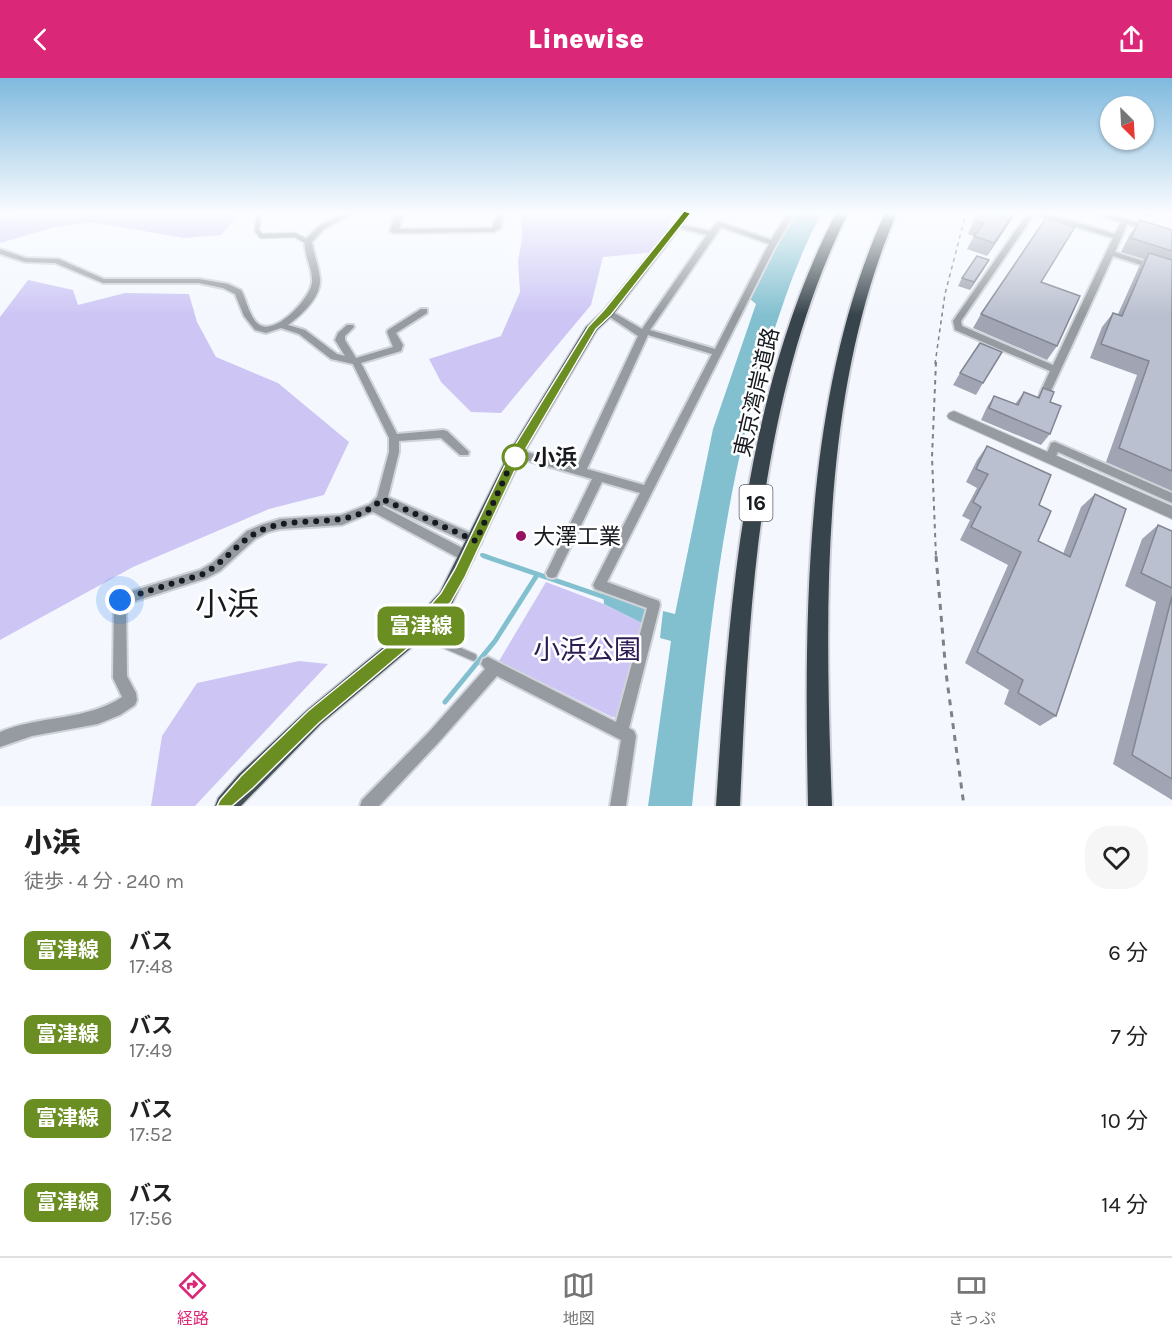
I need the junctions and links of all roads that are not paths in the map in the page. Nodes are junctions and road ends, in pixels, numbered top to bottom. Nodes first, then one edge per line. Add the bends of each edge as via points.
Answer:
1 (309, 247) edge
2 (660, 247) edge
3 (703, 247) edge
4 (771, 247) edge
5 (825, 247) edge
6 (878, 247) edge
7 (1008, 247) edge
8 (1114, 247) edge
9 (0, 251) edge
10 (1112, 253) junction
11 (1172, 273) edge
12 (424, 311) dead end
13 (608, 313) junction
14 (283, 326) junction
15 (350, 327) dead end
16 (644, 333) junction
17 (718, 353) junction
18 (354, 361) junction
19 (1056, 370) junction
20 (1045, 393) edge
21 (954, 416) dead end
22 (394, 438) junction
23 (464, 452) dead end
24 (516, 453) junction
25 (1050, 458) junction
26 (580, 472) junction
27 (599, 477) junction
28 (648, 491) junction
29 (1172, 498) edge
30 (378, 503) junction
31 (1172, 513) edge
32 (476, 541) junction
33 (468, 556) junction
34 (552, 573) dead end
35 (416, 632) junction
36 (473, 657) dead end
37 (621, 732) junction
38 (0, 740) edge
39 (226, 806) edge
40 (368, 806) edge
41 (618, 806) edge
42 (728, 806) edge
43 (820, 806) edge

1 - 14 street via 316,285
2 - 13 main road
3 - 16 street
4 - 17 street
5 - 42 highway, 東京湾岸道路 / 16 via 799,315 766,445 748,549
6 - 43 highway via 862,286 842,367 825,494 820,598
7 - 19 street via 957,321 958,328
8 - 10 street
9 - 14 street via 25,260 56,261 103,281 199,281 225,286 238,292 256,327 265,331
10 - 11 street
10 - 19 street
12 - 18 street via 391,332 398,349
13 - 16 street
13 - 24 main road via 592,327
14 - 18 street via 302,333 334,357
15 - 18 street via 340,340
16 - 17 street
16 - 26 street
17 - 28 street
18 - 22 street
19 - 20 street
21 - 25 street
22 - 23 street via 442,434
22 - 30 street via 394,452
24 - 26 street
24 - 32 main road
25 - 29 street via 1055,446
25 - 31 street
26 - 27 street
27 - 28 street
27 - 34 street
28 - 37 street via 599,585 654,605
30 - 32 street
30 - 33 street
30 - 38 street via 342,520 266,528 251,535 203,574 120,600 120,678 130,700 105,715 28,730
32 - 33 main road
33 - 35 main road via 446,598
35 - 36 lane
35 - 39 main road via 314,717
37 - 40 street via 492,666 434,737
37 - 41 street via 629,736

